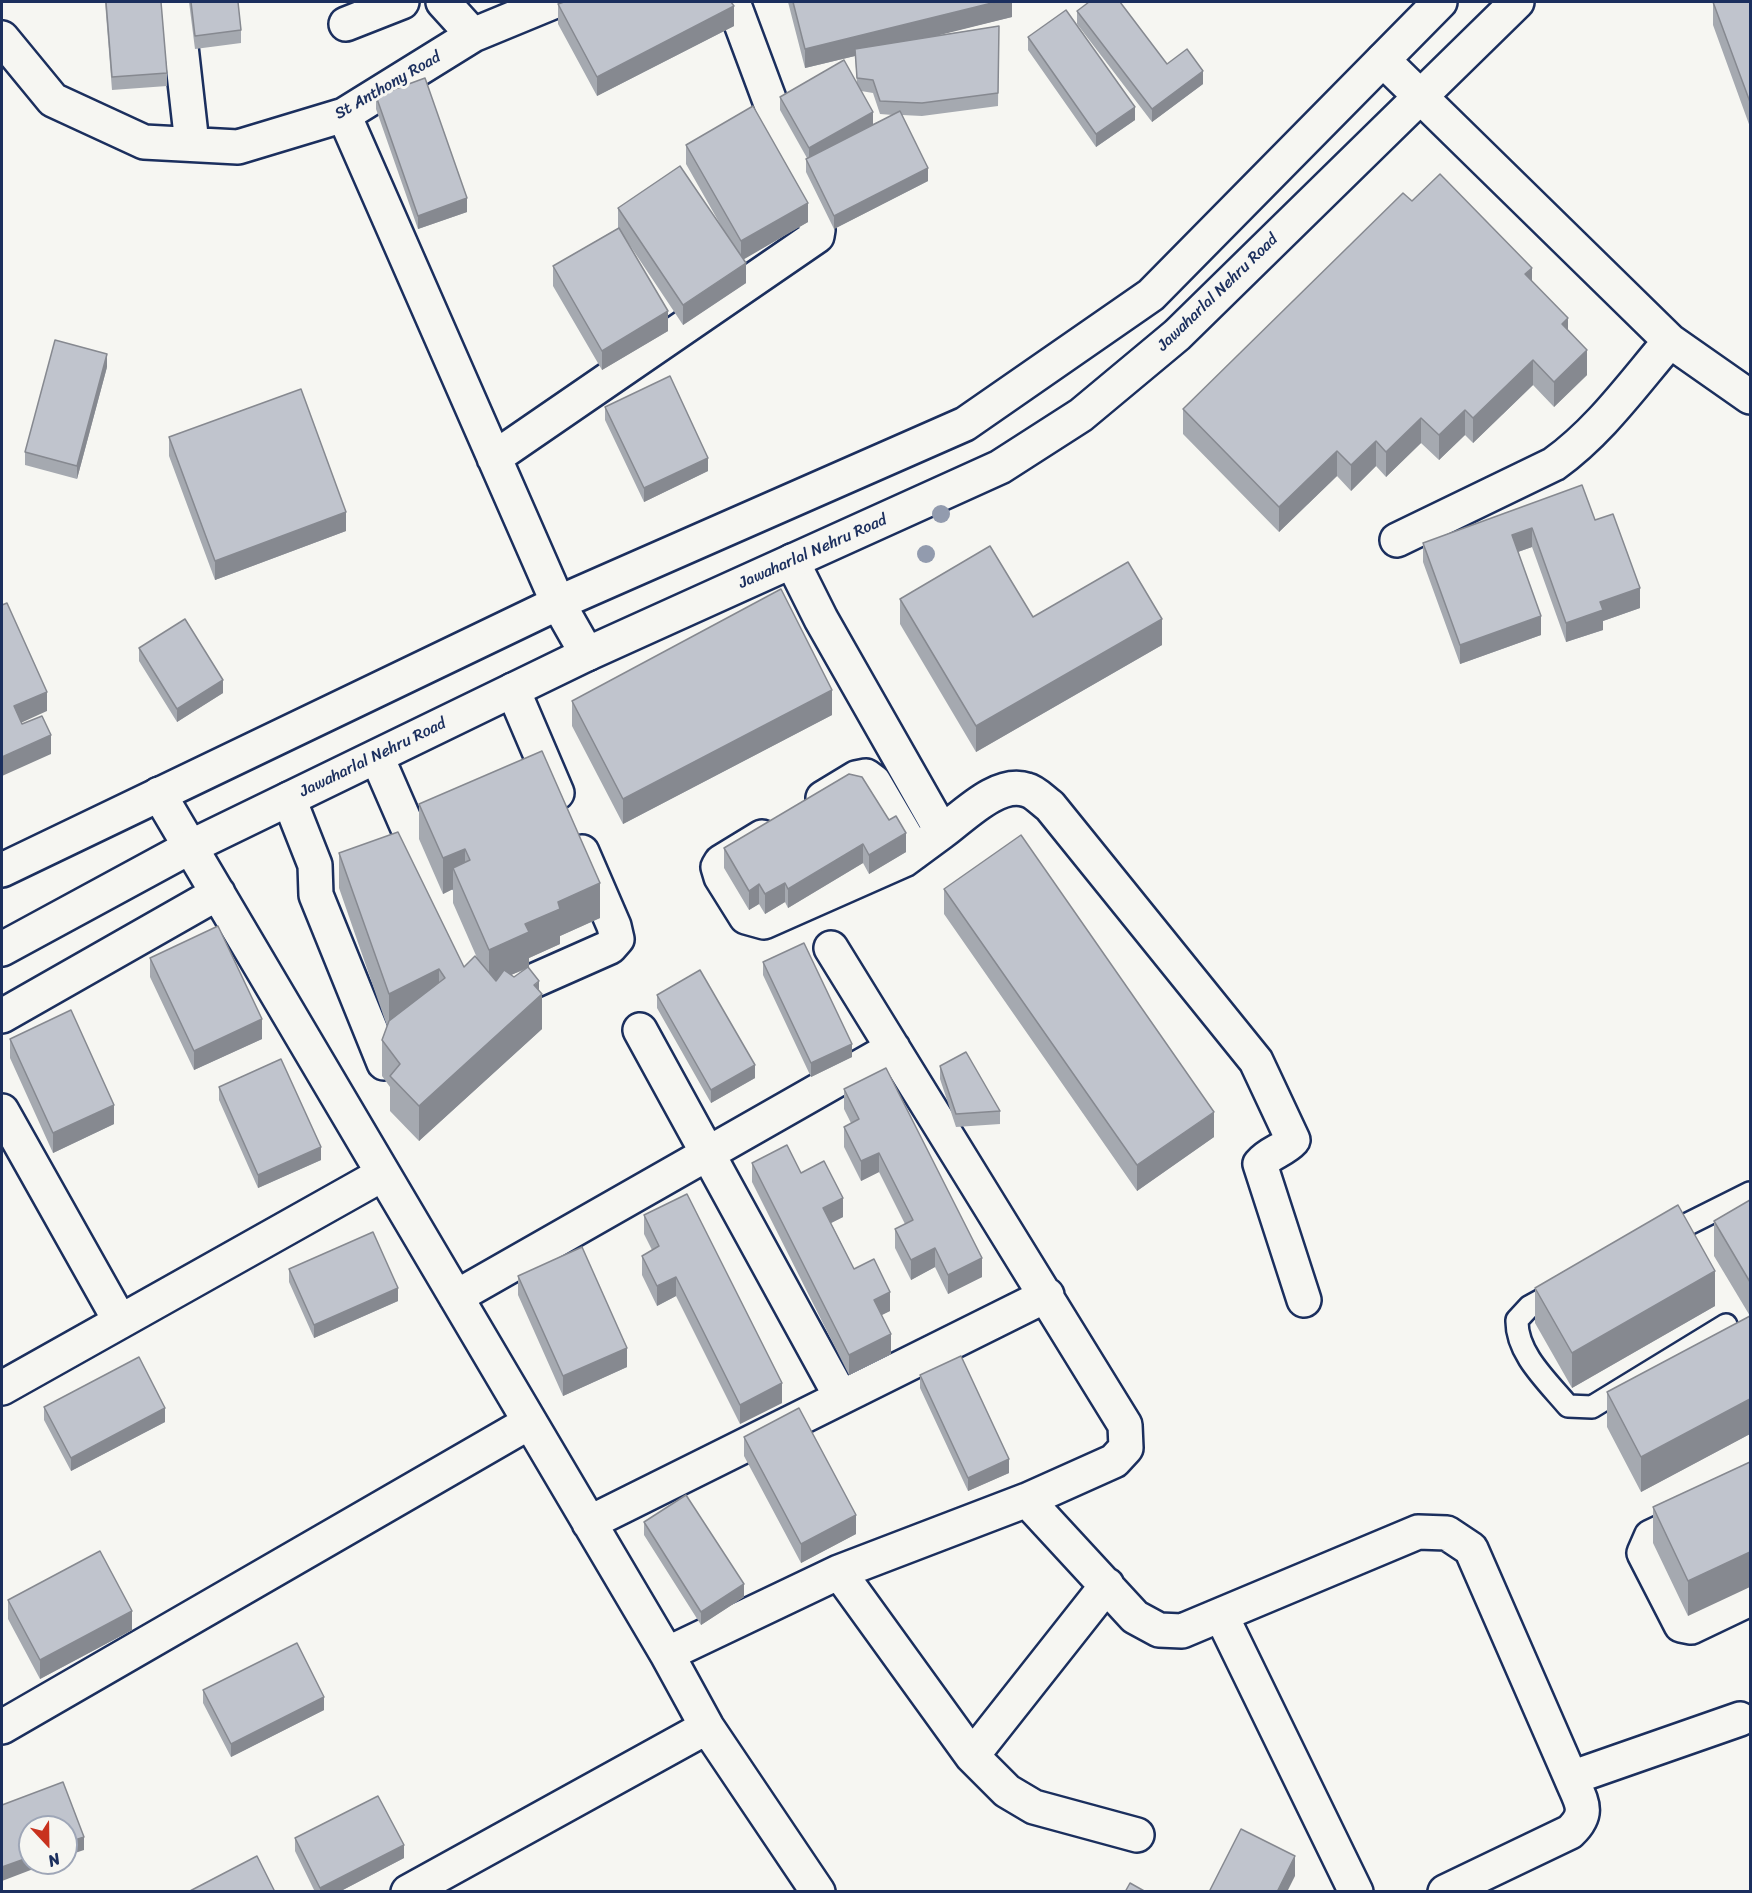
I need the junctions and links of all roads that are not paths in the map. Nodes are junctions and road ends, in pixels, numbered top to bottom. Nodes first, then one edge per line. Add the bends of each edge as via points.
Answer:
1 (176, 2) edge
2 (402, 2) edge
3 (443, 2) edge
4 (553, 2) edge
5 (733, 2) edge
6 (1440, 2) edge
7 (1517, 2) edge
8 (346, 24) dead end
9 (473, 35) junction
10 (2, 38) edge
11 (1383, 60) junction
12 (1419, 98) junction
13 (344, 115) junction
14 (192, 144) junction
15 (1670, 341) junction
16 (1750, 397) edge
17 (494, 458) junction
18 (1398, 540) dead end
19 (792, 561) junction
20 (558, 603) junction
21 (587, 654) junction
22 (513, 690) junction
23 (377, 756) junction
24 (159, 794) junction
25 (289, 799) junction
26 (942, 832) junction
27 (190, 847) junction
28 (915, 852) junction
29 (2, 870) edge
30 (218, 892) junction
31 (831, 948) dead end
32 (2, 949) edge
33 (2, 1016) edge
34 (407, 1027) edge
35 (640, 1030) dead end
36 (893, 1048) junction
37 (2, 1111) edge
38 (708, 1154) junction
39 (383, 1174) junction
40 (1750, 1193) edge
41 (1640, 1248) edge
42 (1580, 1280) edge
43 (1047, 1295) junction
44 (456, 1297) junction
45 (1304, 1300) dead end
46 (120, 1321) junction
47 (1726, 1325) dead end
48 (5, 1378) edge
49 (841, 1397) junction
50 (530, 1422) junction
51 (1750, 1490) edge
52 (1027, 1500) junction
53 (589, 1523) junction
54 (839, 1572) junction
55 (1107, 1586) junction
56 (1750, 1599) edge
57 (1221, 1615) junction
58 (667, 1654) junction
59 (1740, 1719) dead end
60 (2, 1727) edge
61 (707, 1727) junction
62 (972, 1756) junction
63 (1571, 1778) junction
64 (1137, 1834) dead end
65 (408, 1892) edge
66 (818, 1892) edge
67 (1356, 1892) edge
68 (1445, 1892) edge

1 - 14 street
2 - 8 street
3 - 9 street
4 - 9 street, St Anthony Road
5 - 17 street via 817,236
6 - 11 street
7 - 12 street, Jawaharlal Nehru Road
9 - 13 street, St Anthony Road
10 - 14 street, St Anthony Road via 53,100 144,142
11 - 12 street
11 - 20 street via 1151,295 965,424
12 - 15 street
12 - 19 street, Jawaharlal Nehru Road via 1177,335 1081,415 1000,467
13 - 14 street, St Anthony Road via 238,147
13 - 17 street
15 - 16 street
15 - 18 street via 1592,433 1554,464
17 - 20 street
19 - 21 street, Jawaharlal Nehru Road
19 - 26 street
20 - 21 street
20 - 24 street
21 - 22 street, Jawaharlal Nehru Road
22 - 23 street, Jawaharlal Nehru Road
22 - 23 street via 614,926 617,939 610,946 497,997 481,992
23 - 25 street, Jawaharlal Nehru Road
24 - 27 street
24 - 29 street
25 - 27 street, Jawaharlal Nehru Road
25 - 34 street via 315,865 316,895 381,1054
26 - 28 street
26 - 45 street via 999,792 1015,788 1028,790 1050,806 1256,1061 1293,1140 1285,1149 1267,1155 1260,1164
27 - 30 street
27 - 32 street, Jawaharlal Nehru Road
28 - 28 street via 764,922 746,917 718,867 856,778 866,776 874,782
30 - 33 street
30 - 39 street
31 - 36 street
35 - 38 street
36 - 38 street
36 - 43 street
37 - 46 street
38 - 44 street
38 - 49 street
39 - 44 street
39 - 46 street
40 - 41 lane
42 - 47 lane via 1529,1307 1517,1320 1516,1336 1532,1363 1568,1406 1592,1407
43 - 49 street
43 - 52 street via 1118,1411 1125,1425 1126,1448 1114,1461
44 - 50 street
46 - 48 street
49 - 53 street
50 - 53 street
50 - 60 street
51 - 56 street via 1651,1537 1644,1553 1681,1625 1691,1627
52 - 54 street
52 - 55 street
53 - 58 street
54 - 58 street
54 - 62 street
55 - 57 street via 1135,1617 1159,1630 1182,1631
55 - 62 street
57 - 63 street via 1418,1532 1447,1533 1471,1549
57 - 67 street
58 - 61 street
59 - 63 street
61 - 65 street
61 - 66 street
62 - 64 street via 1007,1791 1034,1807
63 - 68 street via 1583,1808 1582,1822 1570,1832

